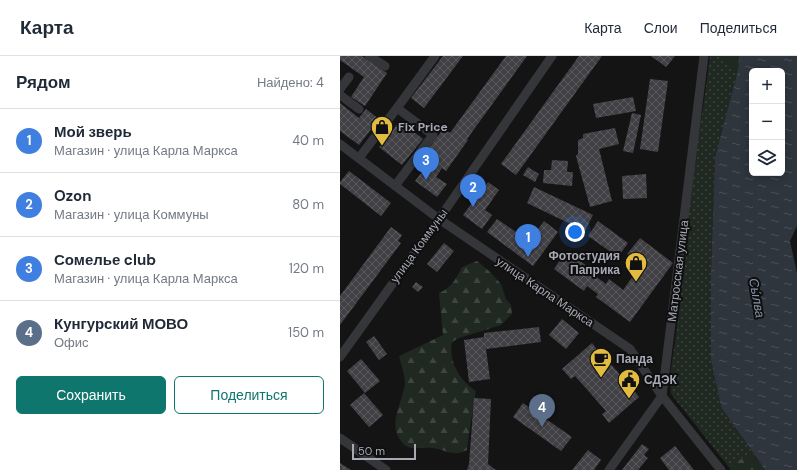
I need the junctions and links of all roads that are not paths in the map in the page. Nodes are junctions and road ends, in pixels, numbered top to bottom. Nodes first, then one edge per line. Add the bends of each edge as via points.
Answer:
1 (369, 56) edge
2 (435, 56) edge
3 (552, 56) edge
4 (704, 56) edge
5 (385, 66) dead end
6 (349, 77) dead end
7 (340, 89) edge
8 (340, 95) edge
9 (397, 108) junction
10 (360, 109) dead end
11 (340, 144) edge
12 (359, 158) junction
13 (395, 186) junction
14 (438, 219) junction
15 (340, 357) edge
16 (662, 396) junction
17 (340, 438) edge
18 (386, 470) edge
19 (609, 470) edge
20 (721, 470) edge

1 - 5 street
2 - 9 street
3 - 14 street, улица Коммуны
4 - 16 street, Матросская улица
6 - 7 street
8 - 10 street
9 - 12 street
9 - 13 street via 433,135
11 - 12 street, улица Карла Маркса
12 - 13 street, улица Карла Маркса
13 - 14 street, улица Карла Маркса
14 - 15 street, улица Коммуны
14 - 16 street, улица Карла Маркса via 630,349
16 - 19 street, Матросская улица
16 - 20 street, улица Карла Маркса
17 - 18 street

